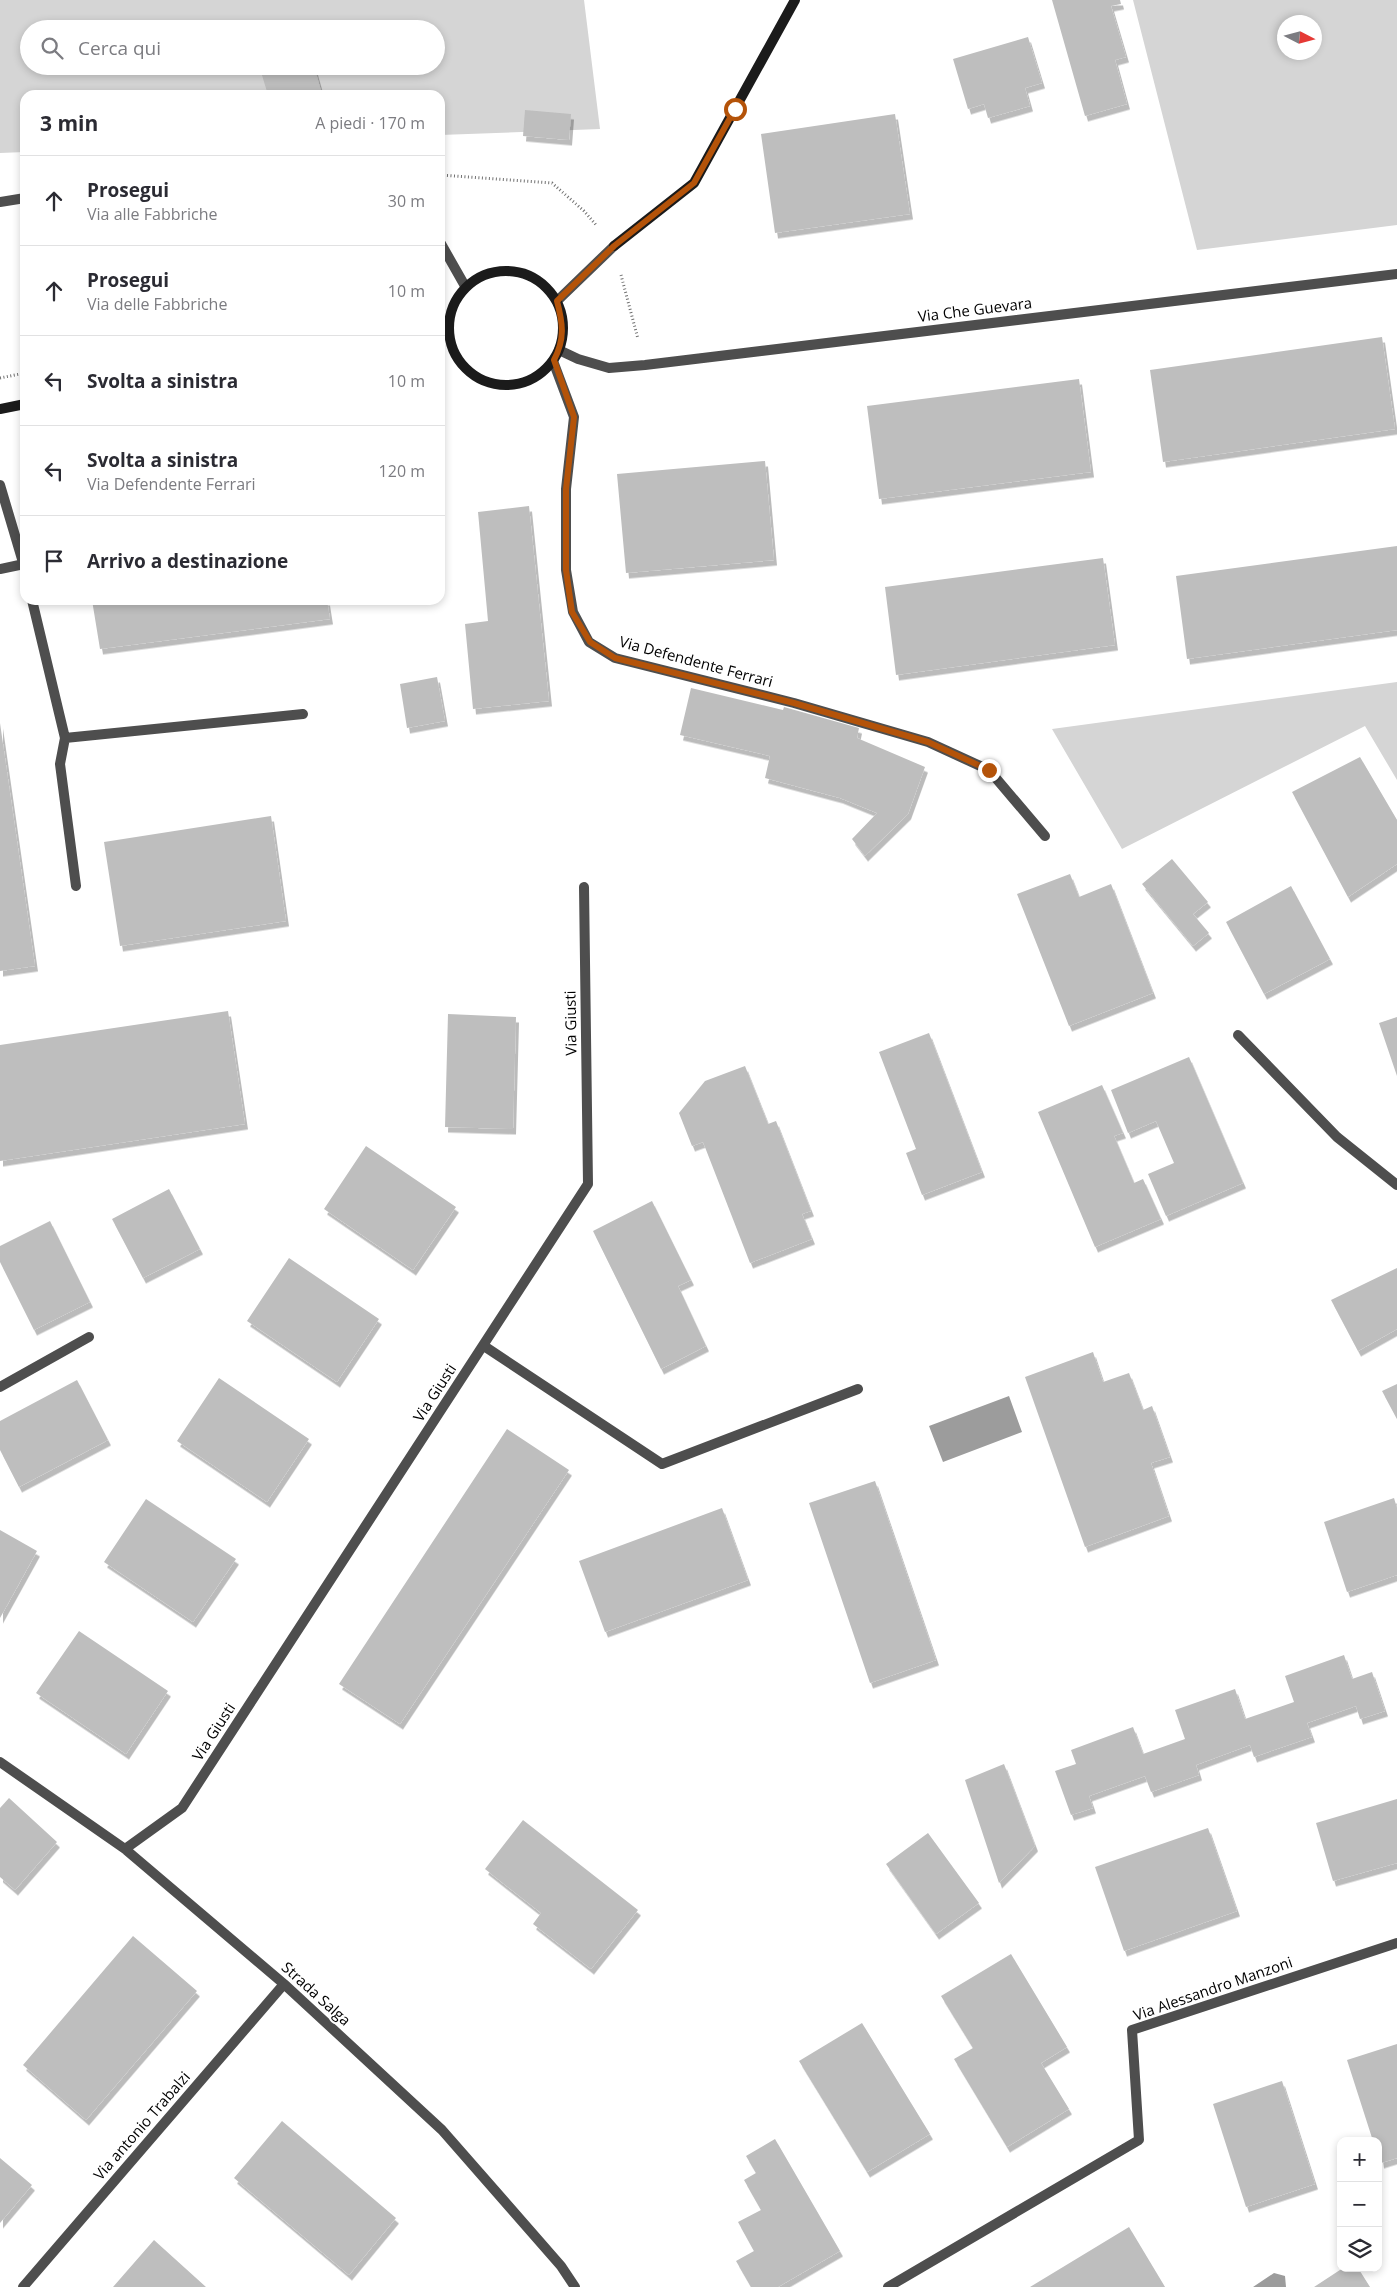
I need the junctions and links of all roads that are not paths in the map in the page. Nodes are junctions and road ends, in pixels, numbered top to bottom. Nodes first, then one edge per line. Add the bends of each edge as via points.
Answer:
1 (795, 0) edge
2 (20, 199) edge
3 (0, 202) edge
4 (445, 251) edge
5 (1397, 274) edge
6 (465, 286) junction
7 (557, 301) junction
8 (445, 330) edge
9 (445, 335) edge
10 (559, 350) junction
11 (554, 360) junction
12 (20, 405) edge
13 (0, 409) edge
14 (0, 485) edge
15 (20, 552) edge
16 (20, 566) edge
17 (0, 568) edge
18 (33, 605) edge
19 (303, 714) dead end
20 (66, 738) junction
21 (1045, 836) dead end
22 (76, 886) dead end
23 (584, 887) dead end
24 (1238, 1035) dead end
25 (1397, 1185) edge
26 (89, 1337) dead end
27 (484, 1346) junction
28 (0, 1386) edge
29 (858, 1389) dead end
30 (0, 1762) edge
31 (125, 1849) junction
32 (1397, 1943) edge
33 (284, 1984) junction
34 (22, 2287) edge
35 (575, 2287) edge
36 (888, 2287) edge

1 - 7 street via 694,183 614,246
2 - 3 street
4 - 6 street
5 - 10 street, Via Che Guevara via 645,365 609,368
6 - 7 street via 488,273 515,271 540,281
6 - 8 street via 452,308
7 - 10 street via 563,325
9 - 11 street via 455,356 470,374 491,384 514,385 536,377
10 - 11 street
11 - 21 street, Via Defendente Ferrari via 574,417 566,489 566,570 572,612 590,642 615,658 794,703 928,742 989,770
12 - 13 street
14 - 15 street
16 - 17 street
18 - 20 street
19 - 20 street
20 - 22 street via 60,764
23 - 27 street, Via Giusti via 588,1184
24 - 25 street via 1337,1137
26 - 28 street
27 - 29 street via 662,1464
27 - 31 street, Via Giusti via 182,1808
30 - 31 street, Strada Salga
31 - 33 street, Strada Salga
32 - 36 street, Via Alessandro Manzoni via 1132,2030 1139,2140
33 - 34 street, Via antonio Trabalzi
33 - 35 street, Strada Salga via 442,2130 561,2266

